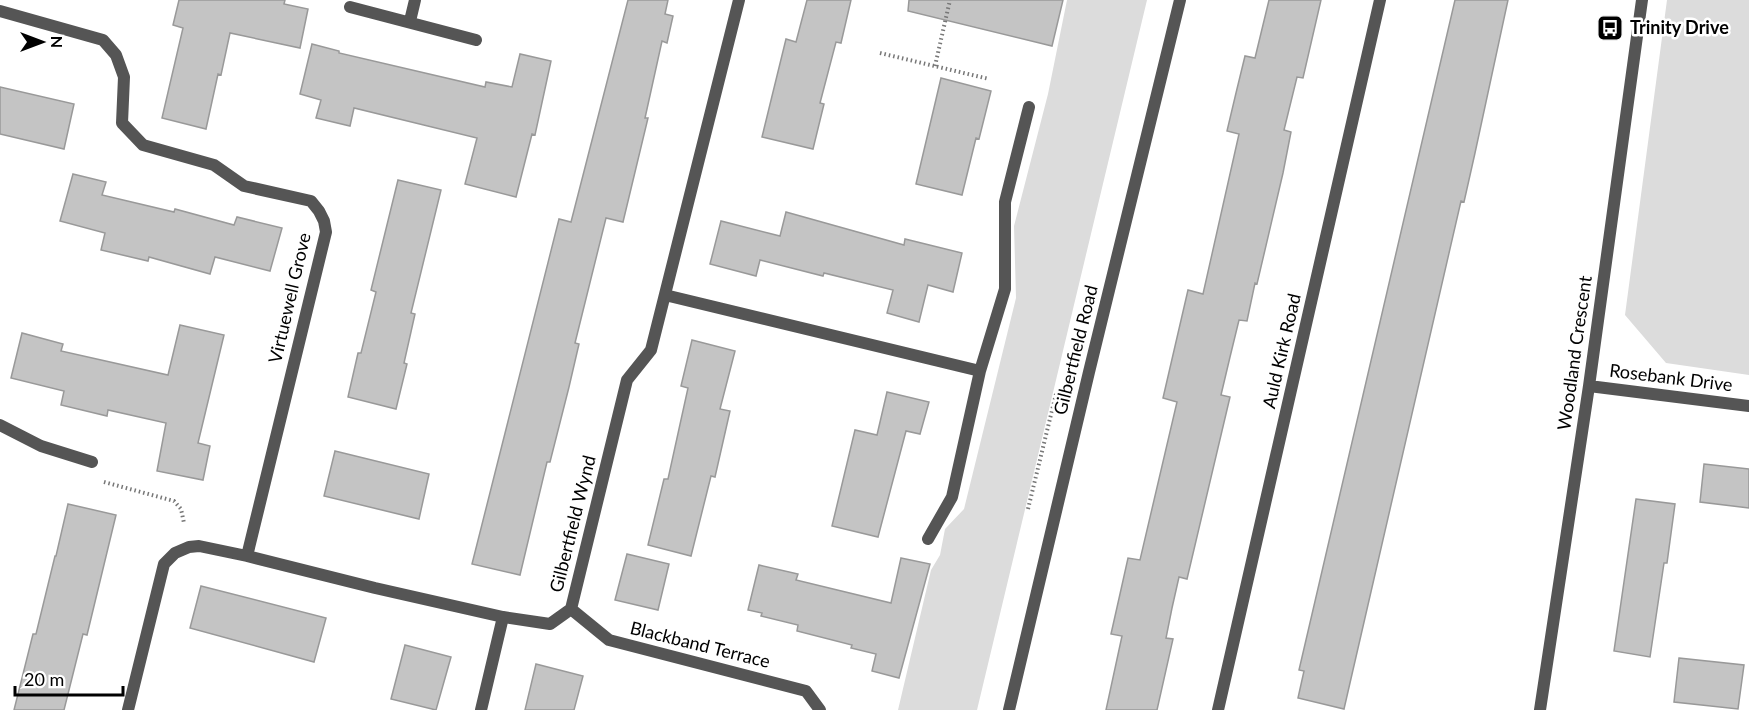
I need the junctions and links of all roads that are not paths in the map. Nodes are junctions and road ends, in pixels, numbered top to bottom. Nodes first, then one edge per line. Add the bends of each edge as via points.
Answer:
1 (415, 0) edge
2 (739, 0) edge
3 (1180, 0) edge
4 (1380, 0) edge
5 (1642, 0) edge
6 (350, 7) dead end
7 (0, 11) edge
8 (410, 21) junction
9 (476, 40) dead end
10 (1029, 107) dead end
11 (665, 296) junction
12 (980, 371) junction
13 (1588, 386) junction
14 (1749, 406) edge
15 (0, 425) edge
16 (92, 462) dead end
17 (928, 539) dead end
18 (247, 556) junction
19 (571, 609) junction
20 (503, 617) junction
21 (128, 710) edge
22 (481, 710) edge
23 (820, 710) edge
24 (1009, 710) edge
25 (1218, 710) edge
26 (1540, 710) edge

1 - 8 street
2 - 11 street, Gilbertfield Wynd
3 - 24 street, Gilbertfield Road
4 - 25 street, Auld Kirk Road
5 - 13 street, Woodland Crescent
6 - 8 street
7 - 18 street, Virtuewell Grove via 103,40 116,55 124,77 122,123 144,145 214,165 244,186 310,201 324,221 326,232
8 - 9 street
10 - 12 street via 1005,202 1005,289
11 - 12 street
11 - 19 street, Gilbertfield Wynd via 651,350 627,380
12 - 17 street via 952,497
13 - 14 street, Rosebank Drive
13 - 26 street, Woodland Crescent
15 - 16 street via 41,446
18 - 20 street, Gilbertfield Wynd
18 - 21 street, Gilbertfield Wynd via 199,546 175,553 164,564
19 - 20 street, Gilbertfield Wynd via 550,624
19 - 23 street, Blackband Terrace via 609,640 806,691
20 - 22 street

